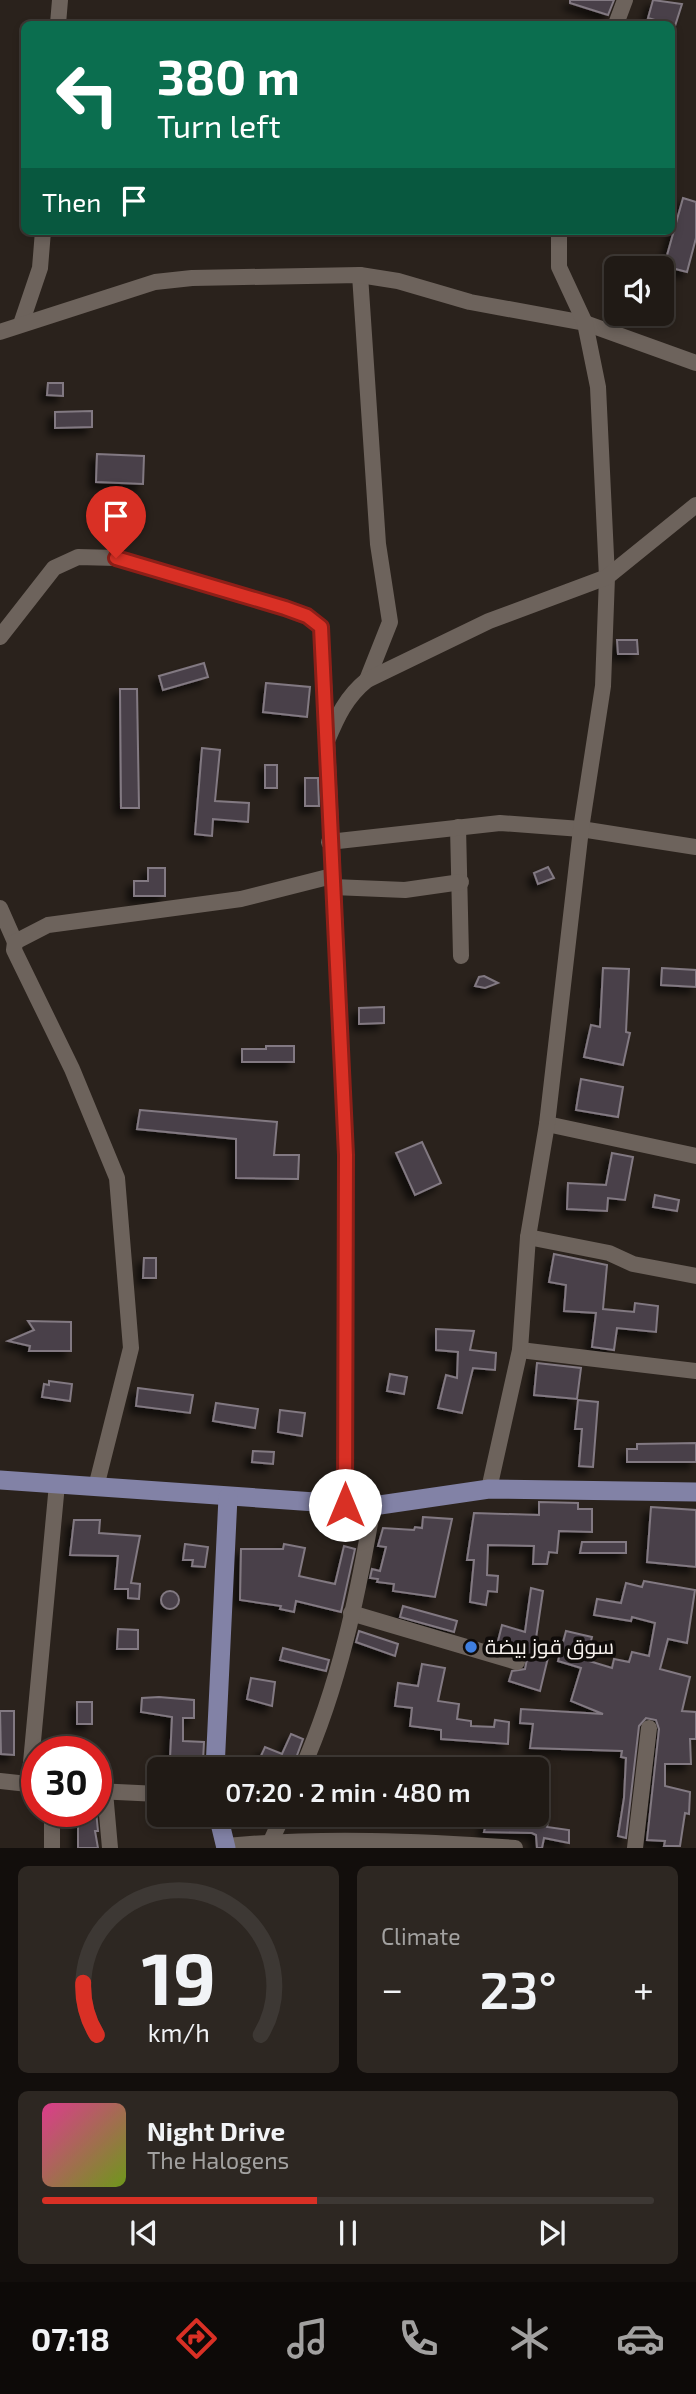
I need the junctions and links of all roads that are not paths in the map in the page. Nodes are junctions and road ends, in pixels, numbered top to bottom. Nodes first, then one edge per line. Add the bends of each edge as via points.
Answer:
1 (60, 0) edge
2 (625, 0) edge
3 (58, 21) edge
4 (617, 21) edge
5 (43, 235) edge
6 (559, 235) edge
7 (360, 275) junction
8 (585, 323) junction
9 (21, 324) junction
10 (0, 332) edge
11 (696, 363) edge
12 (696, 505) edge
13 (607, 578) junction
14 (0, 637) edge
15 (367, 680) junction
16 (327, 741) junction
17 (458, 827) junction
18 (581, 829) junction
19 (330, 842) junction
20 (696, 847) edge
21 (333, 881) junction
22 (461, 882) junction
23 (0, 908) edge
24 (15, 942) junction
25 (461, 956) dead end
26 (547, 1124) junction
27 (696, 1156) edge
28 (528, 1237) junction
29 (696, 1276) edge
30 (520, 1350) junction
31 (696, 1371) edge
32 (0, 1480) edge
33 (57, 1483) junction
34 (96, 1487) junction
35 (489, 1489) junction
36 (696, 1492) edge
37 (228, 1497) junction
38 (345, 1505) junction
39 (373, 1506) junction
40 (351, 1613) junction
41 (517, 1662) dead end
42 (649, 1728) dead end
43 (37, 1736) edge
44 (216, 1757) edge
45 (307, 1757) edge
46 (0, 1781) edge
47 (21, 1784) edge
48 (112, 1792) edge
49 (147, 1794) edge
50 (52, 1827) edge
51 (107, 1827) edge
52 (221, 1827) edge
53 (278, 1827) edge
54 (271, 1842) junction
55 (226, 1847) edge
56 (52, 1848) edge
57 (110, 1848) edge
58 (515, 1848) edge
59 (635, 1848) edge

1 - 3 street
2 - 4 street
5 - 9 street via 37,281
6 - 8 street via 559,267
7 - 8 street
7 - 9 street via 155,282
7 - 15 street via 378,544 390,622
8 - 11 street
8 - 13 street via 598,387
9 - 10 street
12 - 13 street
13 - 15 street via 489,621
13 - 18 street via 603,686
14 - 16 street via 54,568 78,557 116,558 285,608 321,627
15 - 16 street via 340,710
16 - 19 street
17 - 18 street via 500,823
17 - 19 street
17 - 22 street
18 - 20 street
18 - 26 street
19 - 21 street
21 - 22 street via 405,890
21 - 24 street via 241,900 48,925
21 - 38 street via 346,1155
22 - 25 street
23 - 24 street
24 - 34 street via 14,950 72,1069 117,1178 131,1348
26 - 27 street
26 - 28 street
28 - 29 street
28 - 30 street
30 - 31 street
30 - 35 street
32 - 33 main road
33 - 34 main road
33 - 43 street
34 - 37 main road
35 - 36 main road
35 - 39 main road
37 - 38 main road
37 - 44 main road
38 - 39 main road
39 - 40 street
40 - 41 street
40 - 45 street
42 - 59 street
46 - 47 street
48 - 49 street
50 - 56 street
51 - 57 street
52 - 55 main road
53 - 54 street
54 - 55 street
54 - 58 street

